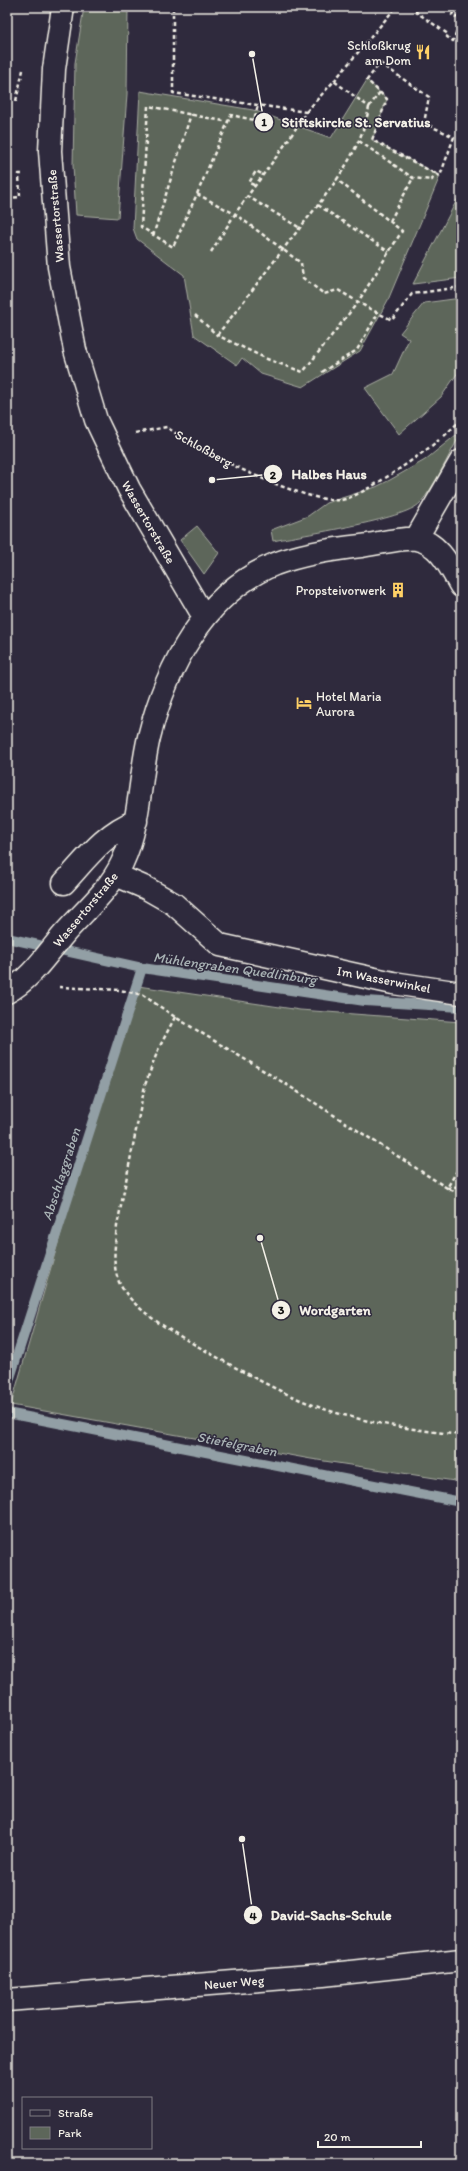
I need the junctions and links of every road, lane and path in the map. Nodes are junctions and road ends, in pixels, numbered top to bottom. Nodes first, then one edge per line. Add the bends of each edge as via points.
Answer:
1 (63, 7) edge
2 (173, 7) edge
3 (396, 7) edge
4 (415, 7) edge
5 (422, 7) edge
6 (455, 7) edge
7 (418, 10) junction
8 (334, 81) junction
9 (20, 86) dead end
10 (380, 92) junction
11 (16, 101) dead end
12 (258, 105) junction
13 (370, 107) junction
14 (306, 112) junction
15 (191, 114) junction
16 (228, 122) junction
17 (359, 141) junction
18 (435, 172) junction
19 (262, 174) junction
20 (413, 178) junction
21 (336, 179) junction
22 (254, 186) junction
23 (198, 194) junction
24 (247, 196) junction
25 (20, 197) dead end
26 (7, 198) edge
27 (318, 205) junction
28 (235, 214) junction
29 (390, 221) junction
30 (300, 228) junction
31 (153, 236) junction
32 (284, 250) junction
33 (211, 252) dead end
34 (388, 252) junction
35 (461, 287) edge
36 (358, 302) junction
37 (378, 313) junction
38 (195, 315) dead end
39 (217, 335) junction
40 (322, 372) dead end
41 (461, 420) edge
42 (133, 434) dead end
43 (461, 461) edge
44 (416, 539) junction
45 (461, 586) edge
46 (204, 617) junction
47 (136, 821) junction
48 (116, 875) junction
49 (64, 883) dead end
50 (13, 989) edge
51 (461, 993) edge
52 (175, 1017) junction
53 (461, 1164) edge
54 (461, 1186) edge
55 (447, 1188) junction
56 (461, 1194) edge
57 (461, 1435) edge
58 (461, 1960) edge
59 (7, 2000) edge

1 - 46 street, Wassertorstraße via 54,68 50,151 59,267 74,350 96,420 129,490
2 - 12 path via 173,93
3 - 8 path
4 - 7 path
5 - 7 path
6 - 7 path via 452,15 461,19 453,41 447,37 448,34 416,12
8 - 13 path
8 - 14 path
9 - 11 path
10 - 13 path
10 - 18 path via 387,98 372,140
10 - 18 path via 367,80 380,63 429,97 424,123 454,137 440,176
12 - 14 path
12 - 16 path via 254,120 231,114
13 - 17 path
14 - 19 path
15 - 16 path
15 - 31 path
15 - 31 path via 148,106 141,227
16 - 23 path
17 - 20 path
17 - 21 path
18 - 20 path via 432,180
19 - 22 path
19 - 22 path via 256,171 249,182
20 - 29 path
21 - 27 path
21 - 29 path
22 - 24 path
23 - 28 path
23 - 31 path via 173,247
24 - 28 path
24 - 30 path
25 - 26 path
27 - 30 path
27 - 34 path
28 - 32 path
28 - 33 path
29 - 34 path via 402,230
30 - 32 path
32 - 36 path via 302,263 303,278 324,294 338,290
32 - 39 path
34 - 36 path
35 - 37 path via 412,294 392,320
36 - 37 path
36 - 39 path via 303,372 267,359
37 - 40 path via 357,350
38 - 39 path
41 - 42 path, Schloßberg via 413,459 366,490 342,500 312,497 289,489 211,454 182,439 167,427
43 - 44 street
44 - 45 street via 438,552
44 - 46 street via 342,548 276,564 241,584
46 - 47 street, Wassertorstraße via 187,642 159,705 149,738
47 - 48 street, Wassertorstraße via 125,857
47 - 49 street via 119,828 100,843
48 - 50 street, Wassertorstraße via 39,965
48 - 51 street, Im Wasserwinkel via 174,904 220,945 393,983
50 - 52 path via 120,990 143,995
52 - 55 path via 284,1083
52 - 57 path via 158,1050 145,1085 117,1226 115,1268 122,1286 141,1308 173,1332 261,1382 326,1410 363,1420 400,1428
53 - 55 path
54 - 55 path
55 - 56 path
58 - 59 street, Neuer Weg via 323,1975

